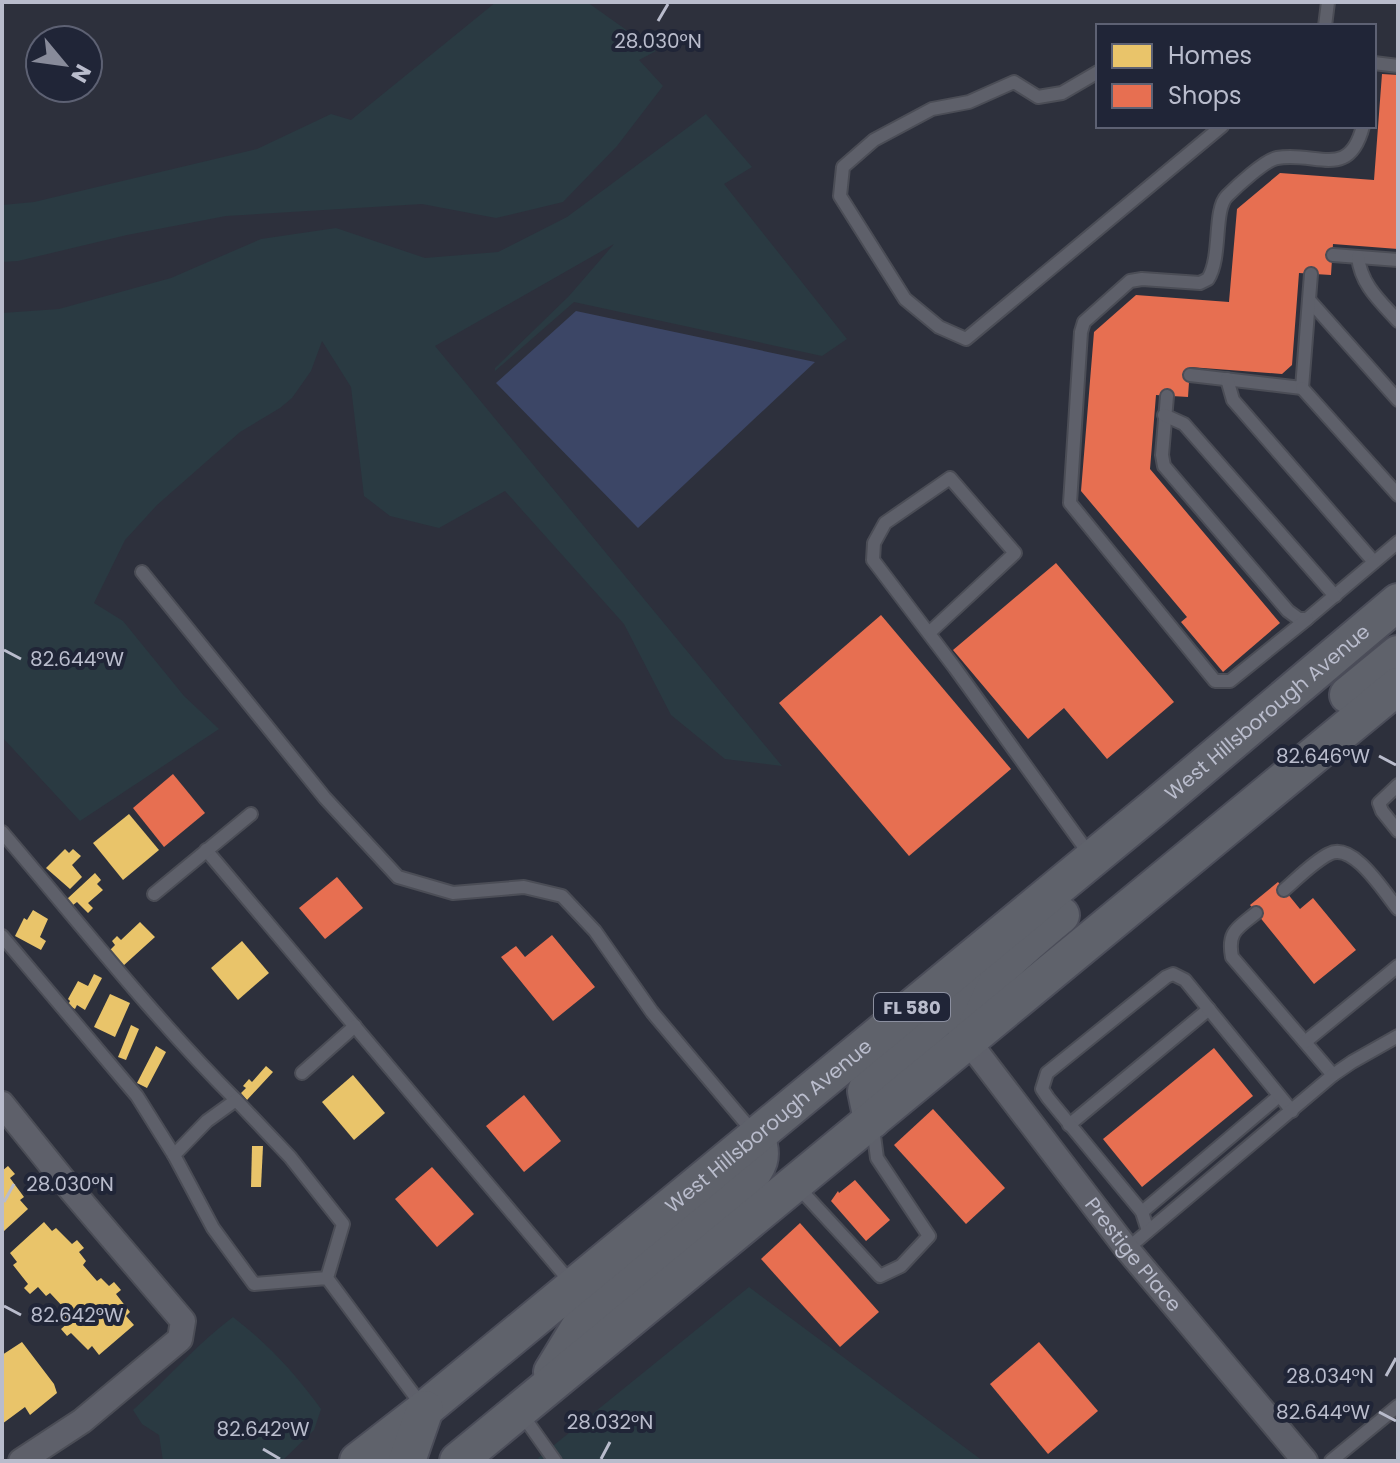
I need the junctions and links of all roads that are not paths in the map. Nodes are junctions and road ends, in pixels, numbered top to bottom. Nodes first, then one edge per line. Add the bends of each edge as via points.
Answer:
1 (1328, 2) edge
2 (1328, 24) edge
3 (1376, 63) edge
4 (1398, 66) edge
5 (1096, 73) edge
6 (1220, 128) edge
7 (1363, 128) edge
8 (1333, 255) dead end
9 (1358, 257) junction
10 (1398, 260) edge
11 (1311, 274) dead end
12 (1310, 301) junction
13 (1398, 321) edge
14 (1190, 375) dead end
15 (1227, 379) junction
16 (1302, 388) junction
17 (1167, 396) dead end
18 (1398, 400) edge
19 (1164, 415) junction
20 (1398, 495) edge
21 (1398, 542) edge
22 (1374, 562) junction
23 (142, 572) dead end
24 (1335, 596) junction
25 (1398, 602) edge
26 (1307, 619) junction
27 (929, 633) junction
28 (1398, 654) edge
29 (1398, 686) edge
30 (1226, 747) junction
31 (1398, 785) edge
32 (1254, 804) junction
33 (251, 814) dead end
34 (1398, 831) edge
35 (2, 832) edge
36 (206, 850) junction
37 (1092, 857) junction
38 (1284, 890) dead end
39 (154, 894) dead end
40 (1398, 909) edge
41 (1256, 913) dead end
42 (2, 936) edge
43 (968, 960) junction
44 (1398, 966) edge
45 (1209, 1009) junction
46 (355, 1026) junction
47 (1398, 1036) edge
48 (968, 1041) junction
49 (1305, 1042) junction
50 (302, 1073) dead end
51 (1333, 1075) junction
52 (1279, 1096) junction
53 (236, 1100) junction
54 (2, 1104) edge
55 (1292, 1111) junction
56 (872, 1120) junction
57 (1069, 1125) junction
58 (756, 1136) junction
59 (174, 1155) junction
60 (794, 1184) junction
61 (1142, 1212) junction
62 (1148, 1231) junction
63 (1127, 1249) junction
64 (327, 1278) junction
65 (574, 1286) junction
66 (529, 1402) junction
67 (1398, 1406) edge
68 (425, 1409) junction
69 (21, 1461) edge
70 (358, 1461) edge
71 (407, 1461) edge
72 (458, 1461) edge
73 (555, 1461) edge
74 (1305, 1461) edge
75 (1331, 1461) edge

1 - 2 lane
3 - 4 lane
5 - 6 lane via 1062,93 1038,97 1014,82 969,102 932,109 874,140 843,167 840,196 905,299 939,327 966,339
7 - 26 lane via 1352,153 1335,160 1274,158 1227,196 1208,279 1130,281 1084,322 1081,332 1070,503 1215,681 1230,681
8 - 9 lane
9 - 10 lane
9 - 13 lane via 1366,284
11 - 12 lane
12 - 16 lane
12 - 18 lane
14 - 15 lane
15 - 16 lane
15 - 22 lane via 1233,400
16 - 20 lane
17 - 19 lane
19 - 24 lane via 1184,424
19 - 26 lane via 1164,466 1288,611
21 - 22 lane
22 - 24 lane
23 - 58 lane via 325,798 398,877 453,893 524,887 562,896
24 - 26 lane
25 - 30 main road, West Hillsborough Avenue / FL 580
27 - 27 lane via 873,560 874,543 885,523 950,478 1015,553
27 - 37 lane
28 - 32 main road via 1267,762
29 - 32 main road, FL 580
30 - 37 main road, West Hillsborough Avenue / FL 580
30 - 48 main road via 1184,813 1028,942 988,982 968,1007
31 - 34 lane via 1379,803
32 - 48 main road, FL 580
33 - 36 lane
35 - 53 lane
36 - 39 lane
36 - 46 lane
37 - 43 main road, West Hillsborough Avenue / FL 580
38 - 40 lane via 1330,853 1343,851 1354,856
41 - 49 lane via 1233,932 1232,957
42 - 59 lane via 137,1096
43 - 56 main road via 943,1014 874,1077 866,1091
43 - 58 main road, West Hillsborough Avenue / FL 580
44 - 49 lane
45 - 52 lane
45 - 57 lane
45 - 57 lane via 1185,980 1173,974 1047,1073 1042,1089
46 - 50 lane
46 - 65 lane
47 - 51 lane
48 - 56 main road, FL 580
48 - 63 street, Prestige Place
49 - 51 lane
51 - 55 lane
52 - 55 lane
52 - 61 lane
53 - 59 lane
53 - 64 lane via 343,1224
54 - 69 street via 183,1321 180,1339 82,1421
55 - 62 lane
56 - 60 main road, FL 580
56 - 60 lane via 877,1158 929,1236 901,1266 880,1276
57 - 61 lane
58 - 65 main road, West Hillsborough Avenue / FL 580
58 - 66 main road via 762,1151 759,1164 741,1188 580,1326
59 - 64 lane via 213,1228 254,1284
60 - 66 main road, FL 580
61 - 62 lane
62 - 63 lane
63 - 74 street, Prestige Place
64 - 68 lane
65 - 68 main road, West Hillsborough Avenue / FL 580
66 - 72 main road, FL 580
66 - 73 lane
67 - 75 lane
68 - 70 main road, West Hillsborough Avenue / FL 580
68 - 71 main road

